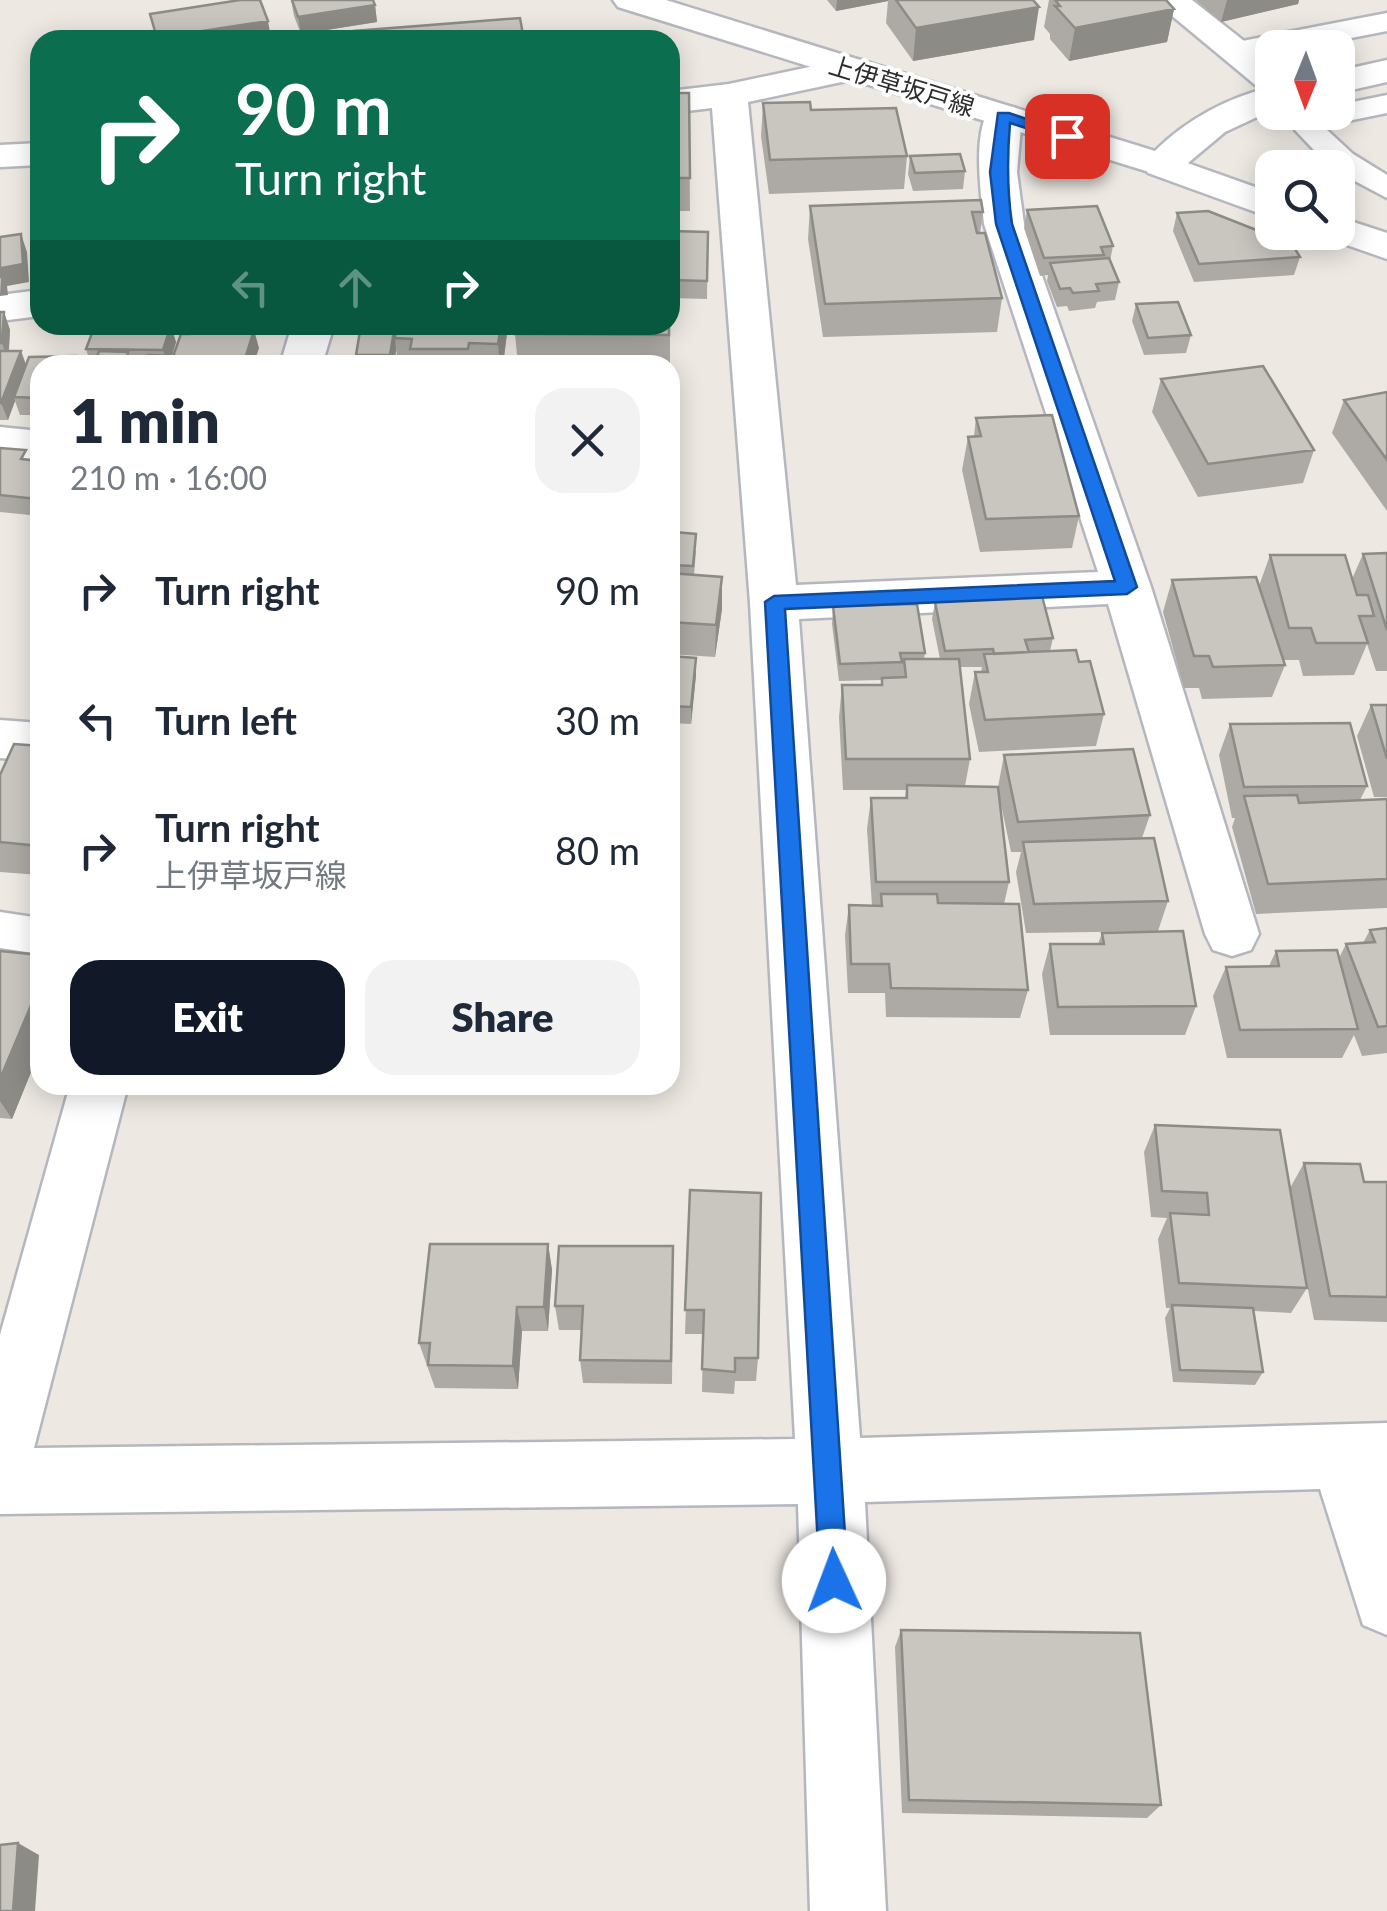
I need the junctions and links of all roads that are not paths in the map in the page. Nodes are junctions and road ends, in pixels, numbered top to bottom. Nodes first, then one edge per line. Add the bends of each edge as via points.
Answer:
1 (631, 0) edge
2 (1170, 0) edge
3 (1387, 22) edge
4 (1237, 51) junction
5 (1255, 66) edge
6 (852, 69) junction
7 (1387, 70) edge
8 (1355, 78) edge
9 (729, 95) junction
10 (680, 101) edge
11 (1255, 104) edge
12 (1387, 104) edge
13 (1003, 116) junction
14 (30, 154) edge
15 (0, 156) edge
16 (1162, 165) junction
17 (1387, 188) edge
18 (1255, 200) edge
19 (1355, 235) edge
20 (1387, 247) edge
21 (30, 304) edge
22 (0, 308) edge
23 (0, 441) edge
24 (30, 445) edge
25 (1127, 587) junction
26 (774, 602) junction
27 (0, 739) edge
28 (30, 741) edge
29 (0, 930) edge
30 (30, 934) edge
31 (1232, 934) dead end
32 (96, 1095) edge
33 (0, 1452) edge
34 (1364, 1454) edge
35 (830, 1471) junction
36 (0, 1481) edge
37 (1387, 1601) edge
38 (848, 1911) edge

1 - 6 street, 上伊草坂戸線
2 - 4 street
3 - 4 lane
4 - 5 street
6 - 9 street
6 - 13 street, 上伊草坂戸線
7 - 8 street
9 - 10 street
9 - 26 street
11 - 16 street via 1189,136
12 - 17 lane via 1316,118 1310,130
13 - 16 street, 上伊草坂戸線
13 - 25 street via 998,172 1004,224
14 - 15 street
16 - 18 street, 上伊草坂戸線
19 - 20 street
21 - 22 street
23 - 24 street
25 - 26 street
25 - 31 street
26 - 35 street
27 - 28 street
29 - 30 lane
32 - 33 street
34 - 35 street
34 - 37 street
35 - 36 street
35 - 38 street

